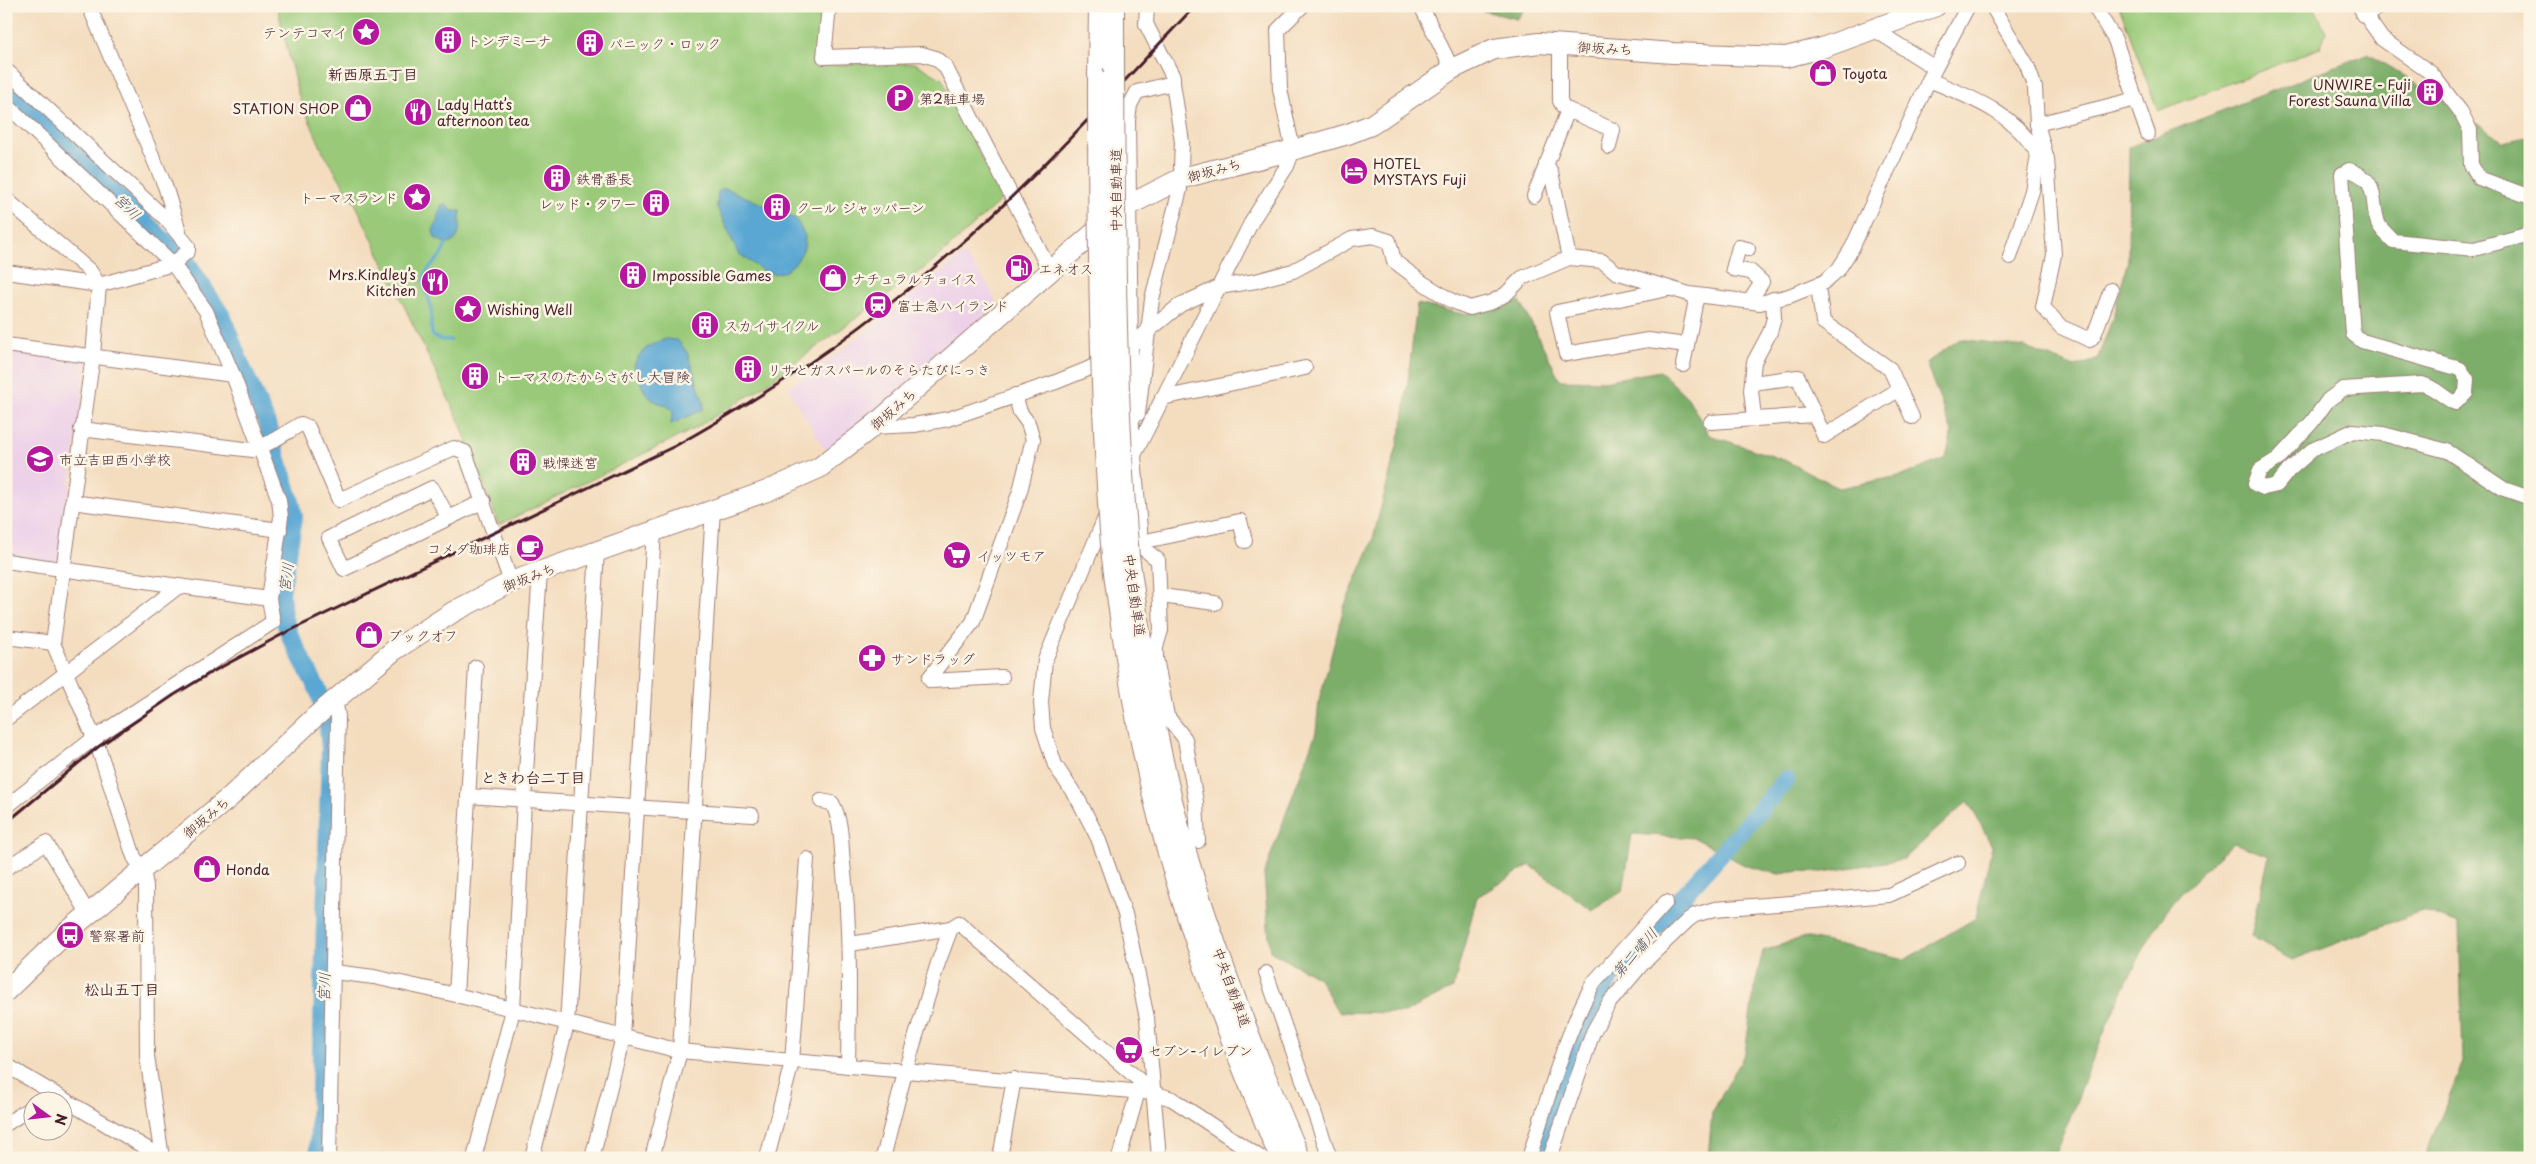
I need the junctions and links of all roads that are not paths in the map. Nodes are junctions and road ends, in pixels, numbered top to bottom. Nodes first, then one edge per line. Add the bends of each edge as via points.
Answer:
1 (89, 6) edge
2 (829, 6) edge
3 (1099, 6) edge
4 (1114, 6) edge
5 (1147, 6) edge
6 (1302, 6) edge
7 (1421, 6) edge
8 (1936, 6) edge
9 (1968, 6) edge
10 (1992, 6) edge
11 (2094, 6) edge
12 (2381, 6) edge
13 (2361, 11) edge
14 (1875, 30) junction
15 (1560, 45) junction
16 (6, 70) edge
17 (1452, 70) junction
18 (1932, 74) junction
19 (1174, 83) junction
20 (2136, 99) junction
21 (6, 104) edge
22 (1568, 110) junction
23 (2037, 124) junction
24 (2148, 134) dead end
25 (1609, 147) dead end
26 (1292, 150) junction
27 (1546, 164) junction
28 (1181, 168) dead end
29 (1180, 189) dead end
30 (1534, 196) dead end
31 (2530, 197) edge
32 (6, 199) edge
33 (1129, 205) junction
34 (2530, 234) edge
35 (180, 237) junction
36 (1748, 249) dead end
37 (2010, 257) dead end
38 (1568, 258) junction
39 (174, 263) junction
40 (6, 272) edge
41 (1051, 273) junction
42 (99, 285) junction
43 (1818, 286) junction
44 (1219, 287) junction
45 (1672, 289) junction
46 (2111, 290) dead end
47 (1697, 295) junction
48 (1773, 299) junction
49 (1750, 301) junction
50 (1149, 332) junction
51 (6, 345) edge
52 (1131, 345) junction
53 (1687, 345) junction
54 (93, 355) junction
55 (1684, 365) dead end
56 (1305, 368) dead end
57 (233, 374) junction
58 (1752, 383) junction
59 (1898, 390) junction
60 (1015, 395) junction
61 (1162, 398) junction
62 (1814, 415) junction
63 (1912, 416) dead end
64 (1754, 418) junction
65 (1711, 422) dead end
66 (872, 427) junction
67 (81, 429) junction
68 (1132, 431) junction
69 (261, 448) junction
70 (1133, 454) junction
71 (2530, 498) edge
72 (484, 501) junction
73 (72, 502) junction
74 (713, 509) junction
75 (448, 517) junction
76 (280, 530) junction
77 (654, 532) junction
78 (1245, 541) dead end
79 (597, 552) junction
80 (1127, 552) junction
81 (6, 561) edge
82 (62, 569) junction
83 (540, 572) junction
84 (511, 582) junction
85 (178, 587) junction
86 (1160, 596) junction
87 (269, 598) junction
88 (1215, 603) dead end
89 (6, 637) edge
90 (53, 643) junction
91 (476, 667) dead end
92 (68, 673) junction
93 (1002, 677) dead end
94 (326, 707) junction
95 (9, 715) edge
96 (94, 738) junction
97 (468, 796) junction
98 (524, 801) junction
99 (821, 801) dead end
100 (582, 805) junction
101 (6, 807) edge
102 (637, 808) junction
103 (695, 811) junction
104 (752, 814) dead end
105 (1198, 842) dead end
106 (807, 859) dead end
107 (1958, 863) dead end
108 (6, 868) edge
109 (143, 870) junction
110 (1666, 902) dead end
111 (88, 913) junction
112 (951, 928) junction
113 (850, 944) junction
114 (334, 972) junction
115 (1266, 973) dead end
116 (6, 990) edge
117 (456, 995) junction
118 (513, 1010) junction
119 (567, 1024) junction
120 (623, 1037) junction
121 (680, 1051) junction
122 (792, 1062) junction
123 (6, 1065) edge
124 (848, 1066) junction
125 (905, 1072) junction
126 (1014, 1079) junction
127 (49, 1090) joint
128 (1138, 1092) junction
129 (1154, 1093) junction
130 (22, 1114) edge
131 (6, 1124) edge
132 (162, 1157) edge
133 (1531, 1157) edge
134 (329, 1158) edge
135 (474, 1158) edge
136 (532, 1158) edge
137 (592, 1158) edge
138 (652, 1158) edge
139 (767, 1158) edge
140 (883, 1158) edge
141 (1000, 1158) edge
142 (1119, 1158) edge
143 (1159, 1158) edge
144 (1261, 1158) edge
145 (1280, 1158) edge
146 (1300, 1158) edge
147 (1330, 1158) edge
148 (1550, 1158) edge

1 - 35 street via 164,186
2 - 41 street via 824,57 922,54 945,66
3 - 80 highway, 中央自動車道, bridge via 1100,370 1104,463
4 - 80 highway, 中央自動車道, bridge via 1117,360
5 - 19 street via 1146,24
6 - 26 street via 1278,30 1280,89
7 - 17 street
8 - 14 highway, 御坂みち
9 - 18 street
10 - 23 street via 2027,65 2035,88
11 - 20 street via 2115,40
12 - 13 street
13 - 31 street via 2382,39 2431,73 2462,112 2470,130 2472,165 2479,178
14 - 15 highway, 御坂みち via 1805,54 1786,57
14 - 18 street
15 - 17 highway, 御坂みち via 1539,42 1494,49
15 - 22 street via 1560,101
16 - 35 street via 166,219
17 - 26 highway, 御坂みち via 1371,125
18 - 37 street via 2015,125 2038,155 2032,191
18 - 43 street via 1852,248 1838,270
19 - 28 street via 1182,142
19 - 33 street via 1137,92 1130,105
20 - 23 street
20 - 24 street
21 - 39 street
22 - 25 street via 1612,130
22 - 27 street
23 - 46 street via 2047,159 2054,255 2044,307 2061,327 2090,340
26 - 33 highway, 御坂みち via 1182,178
26 - 44 street via 1287,166 1253,219
27 - 30 street
27 - 38 street via 1551,172
29 - 50 street via 1152,299
32 - 42 street via 90,271
33 - 41 highway, 御坂みち
33 - 52 street
34 - 71 street via 2474,249 2393,241 2378,225 2373,189 2361,174 2349,170 2342,174 2353,334 2362,341 2460,369 2467,378 2466,393 2455,403 2444,398 2435,387 2422,384 2343,388 2328,400 2278,460 2260,470 2255,484 2264,488 2277,485 2312,450 2353,430 2383,434 2447,451 2504,490
35 - 39 street via 188,251
36 - 49 street via 1739,247 1733,269 1751,272 1762,282
38 - 44 street via 1522,278 1492,302 1470,308 1423,283 1394,261 1389,241 1373,236 1352,240 1293,271
38 - 45 street via 1602,261 1616,272
39 - 42 street
39 - 57 street via 206,311
40 - 42 street
41 - 66 highway, 御坂みち
42 - 54 street
43 - 48 street
43 - 59 street via 1823,322 1890,368
44 - 50 street via 1180,305
44 - 61 street
45 - 47 street
45 - 53 street via 1557,312 1566,354 1648,340
47 - 49 street
47 - 53 street
48 - 49 street
48 - 58 street via 1774,318 1754,362
50 - 52 street
50 - 68 street via 1140,407
51 - 54 street
52 - 60 street via 1088,370
52 - 68 street
53 - 55 street
54 - 57 street
54 - 67 street
56 - 61 street
57 - 69 street
58 - 62 street via 1798,376
58 - 64 street
59 - 62 street via 1824,436
59 - 63 street
60 - 66 street via 948,419
60 - 93 street via 1033,439 1020,491 973,622 929,678 932,681
61 - 70 street
62 - 64 street
64 - 65 street
66 - 74 highway, 御坂みち via 819,468 767,491
67 - 69 street
67 - 73 street
68 - 70 street
69 - 72 street via 301,424 308,427 339,500 454,448 465,452
69 - 76 street via 279,500
70 - 80 street
70 - 129 street via 1053,638 1045,660 1041,702 1042,728 1048,748 1098,838 1125,914 1147,1018
72 - 75 street
72 - 84 street
73 - 76 street
73 - 82 street
74 - 77 highway, 御坂みち
74 - 103 street
75 - 75 street via 344,569 329,538 432,488
76 - 87 street
77 - 79 highway, 御坂みち
77 - 102 street
78 - 80 street via 1240,521
79 - 83 highway, 御坂みち
79 - 100 street
80 - 86 street via 1144,549 1158,560
80 - 145 highway, 中央自動車道 via 1142,748 1178,887 1203,964
80 - 146 highway, 中央自動車道 via 1149,689 1182,837 1223,966
81 - 82 street
82 - 85 street
82 - 90 street
83 - 84 highway, 御坂みち
83 - 98 street
84 - 94 highway, 御坂みち via 432,624 393,651
85 - 87 street
85 - 92 street
86 - 88 street
86 - 105 street via 1161,630 1156,658 1167,716 1185,739 1196,802
87 - 96 street via 273,622
89 - 90 street
90 - 92 street
91 - 97 street
92 - 95 street
92 - 96 street
94 - 109 highway, 御坂みち via 230,798
94 - 114 street via 338,717
96 - 101 street
96 - 109 street via 134,857
97 - 98 street
97 - 117 street
98 - 100 street
98 - 118 street
99 - 113 street via 832,803 839,820
100 - 102 street
100 - 119 street
102 - 103 street
102 - 120 street
103 - 104 street
103 - 121 street
106 - 122 street
107 - 148 street via 1889,896 1715,909 1694,915 1653,953 1609,1003 1593,1032
108 - 111 street via 46,843
109 - 111 highway, 御坂みち
109 - 132 street via 146,886 147,1056
110 - 133 street via 1590,990 1567,1044
111 - 116 highway, 御坂みち
112 - 113 street
112 - 125 street
112 - 129 street via 959,923
113 - 124 street
114 - 117 street
114 - 134 street
115 - 147 street
117 - 118 street
118 - 119 street
118 - 135 street
119 - 120 street
119 - 136 street
120 - 121 street
120 - 137 street
121 - 122 street
121 - 138 street
122 - 124 street
122 - 139 street
123 - 127 street
124 - 125 street
125 - 126 street
125 - 140 street
126 - 128 street
126 - 141 street
127 - 132 street
128 - 129 street
128 - 142 street
129 - 143 street
129 - 144 street via 1172,1099
130 - 131 street

